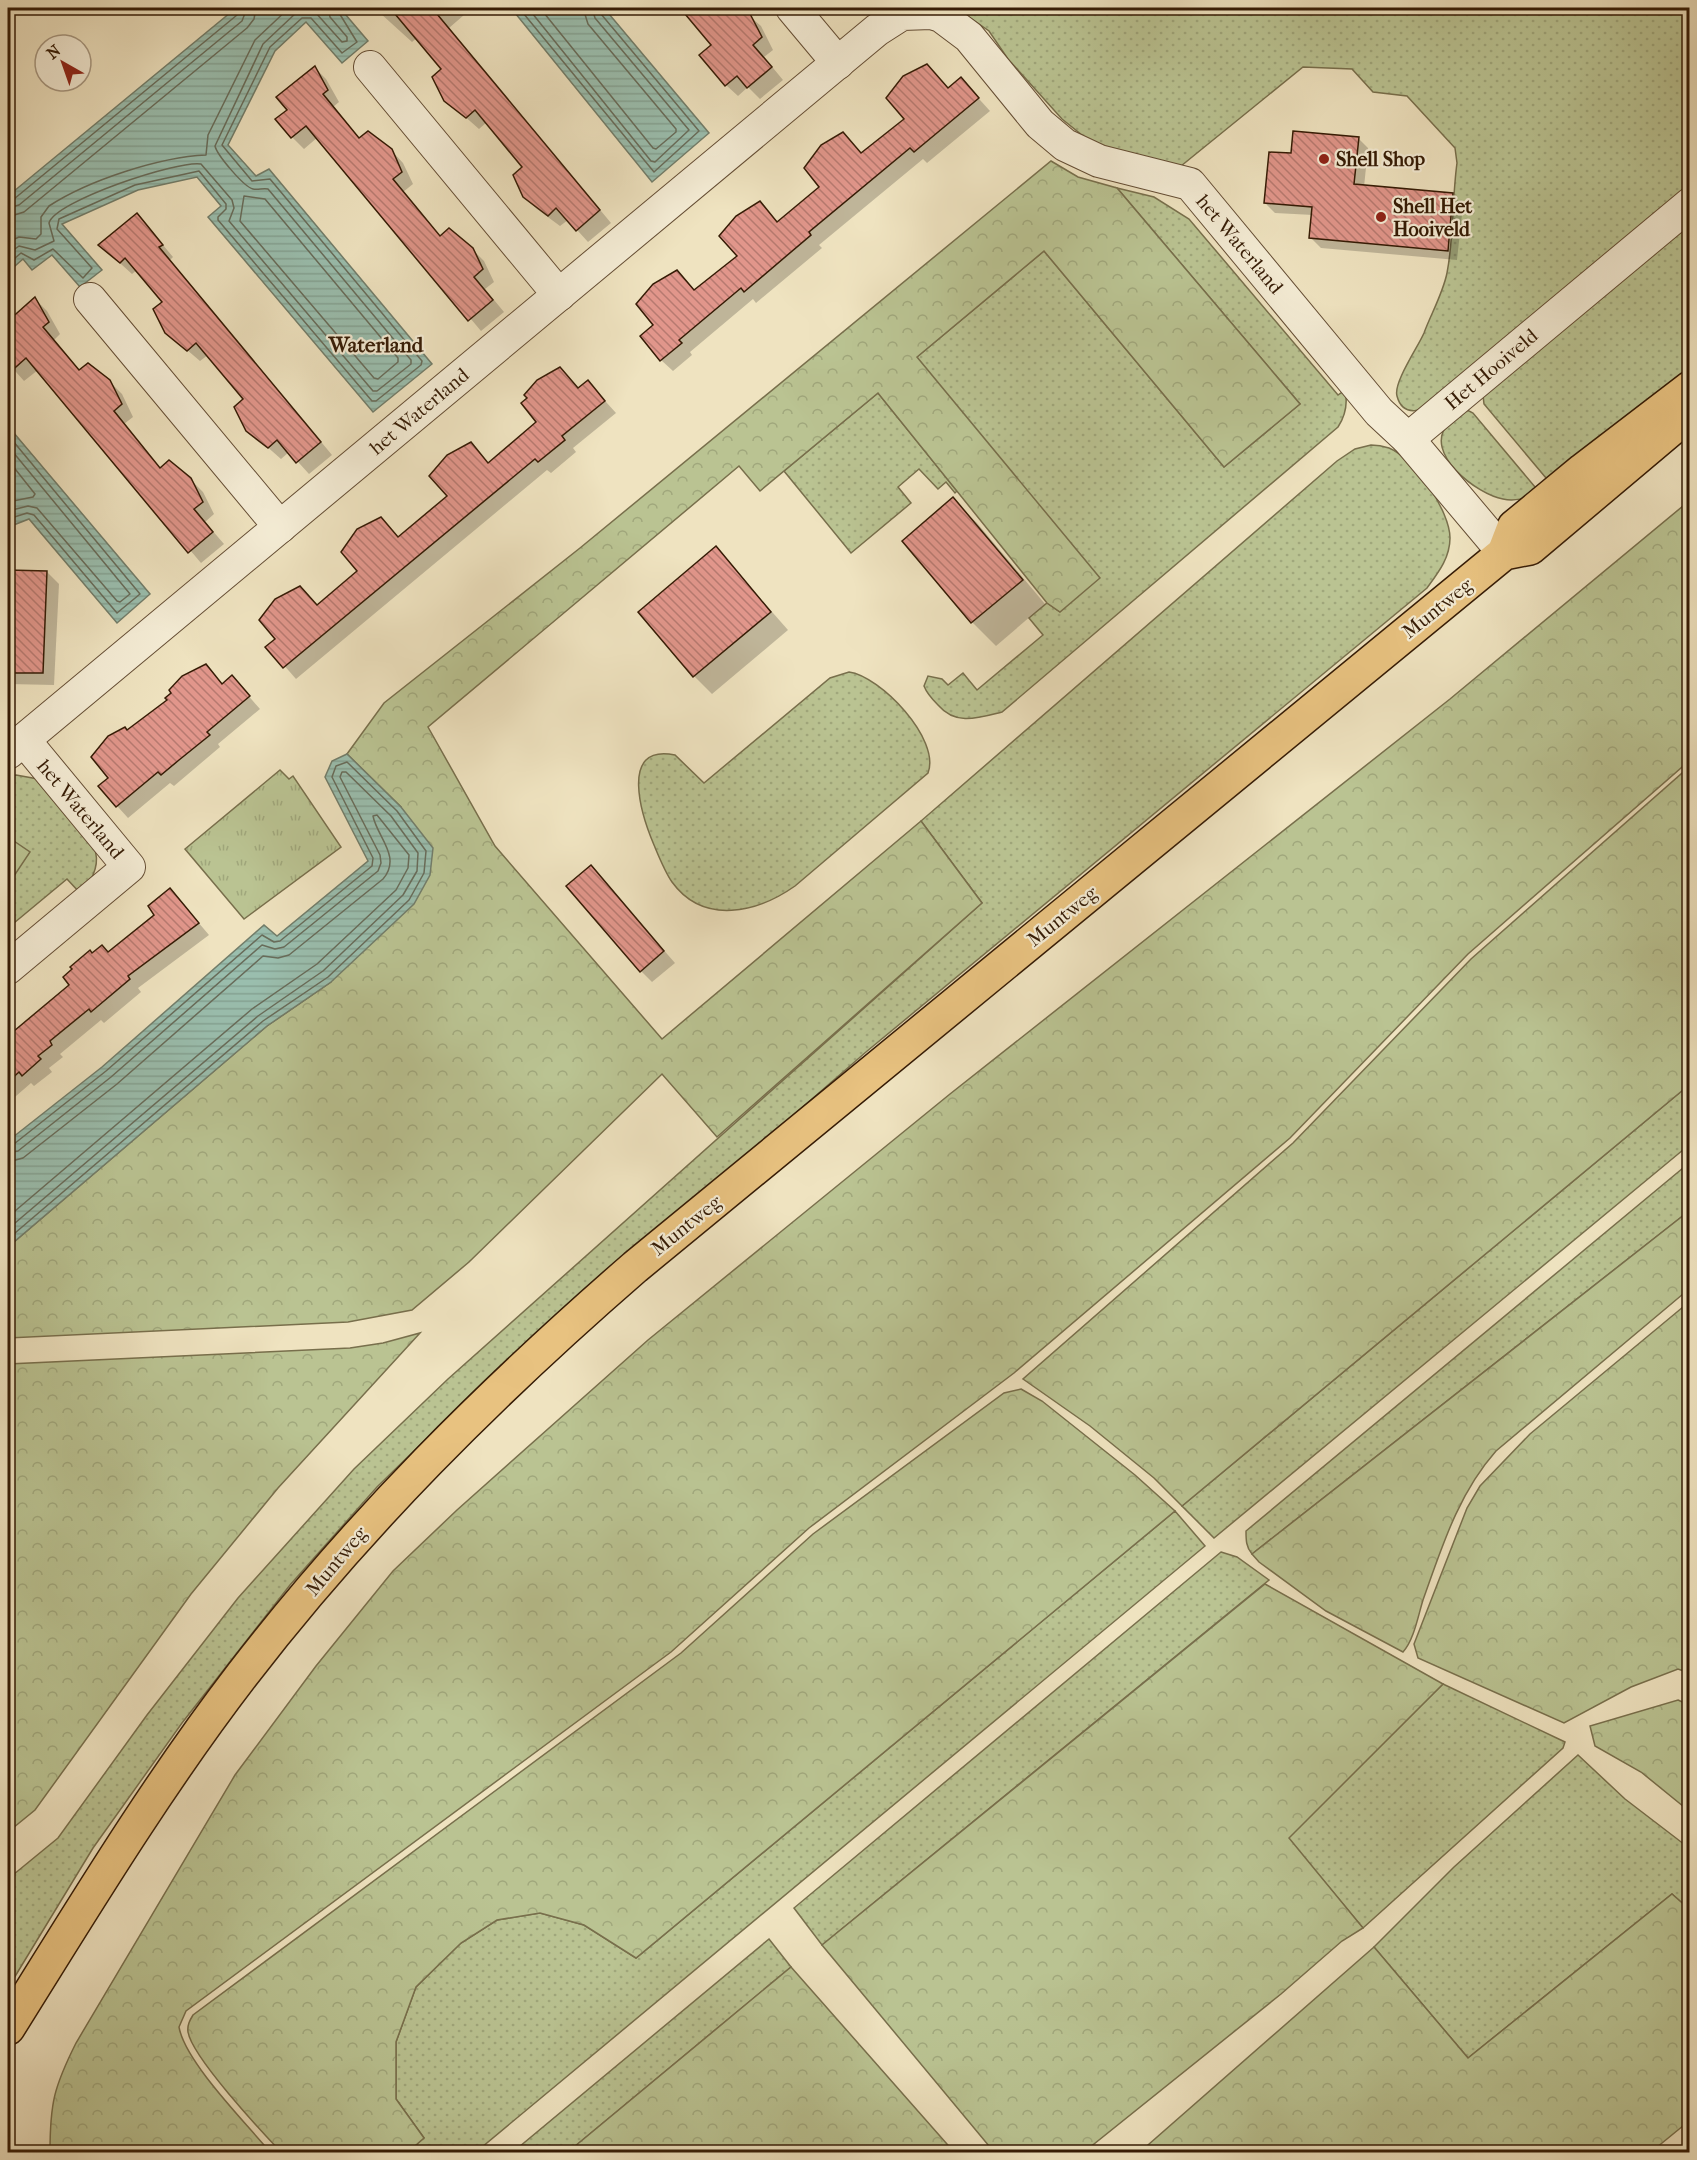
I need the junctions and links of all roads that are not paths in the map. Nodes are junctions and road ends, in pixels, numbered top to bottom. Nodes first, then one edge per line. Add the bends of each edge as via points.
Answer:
1 (792, 8) edge
2 (838, 63) junction
3 (370, 68) dead end
4 (1689, 204) edge
5 (559, 295) junction
6 (90, 299) dead end
7 (1689, 388) edge
8 (1689, 413) edge
9 (1408, 439) junction
10 (280, 527) junction
11 (1504, 553) junction
12 (16, 746) edge
13 (8, 968) edge
14 (8, 2028) edge

1 - 2 street
2 - 5 street, het Waterland
2 - 9 street, het Waterland via 902,14 931,13 952,22 969,37 1040,124 1065,145 1099,161 1190,184 1379,412
3 - 5 street
4 - 9 street, Het Hooiveld
5 - 10 street, het Waterland
6 - 10 street
7 - 11 main road, Muntweg via 1514,527
8 - 11 main road, Muntweg via 1530,548
9 - 11 street
10 - 12 street, het Waterland
11 - 14 main road, Muntweg via 635,1267 473,1413 358,1534 241,1677 141,1815
12 - 13 street, het Waterland via 129,867

